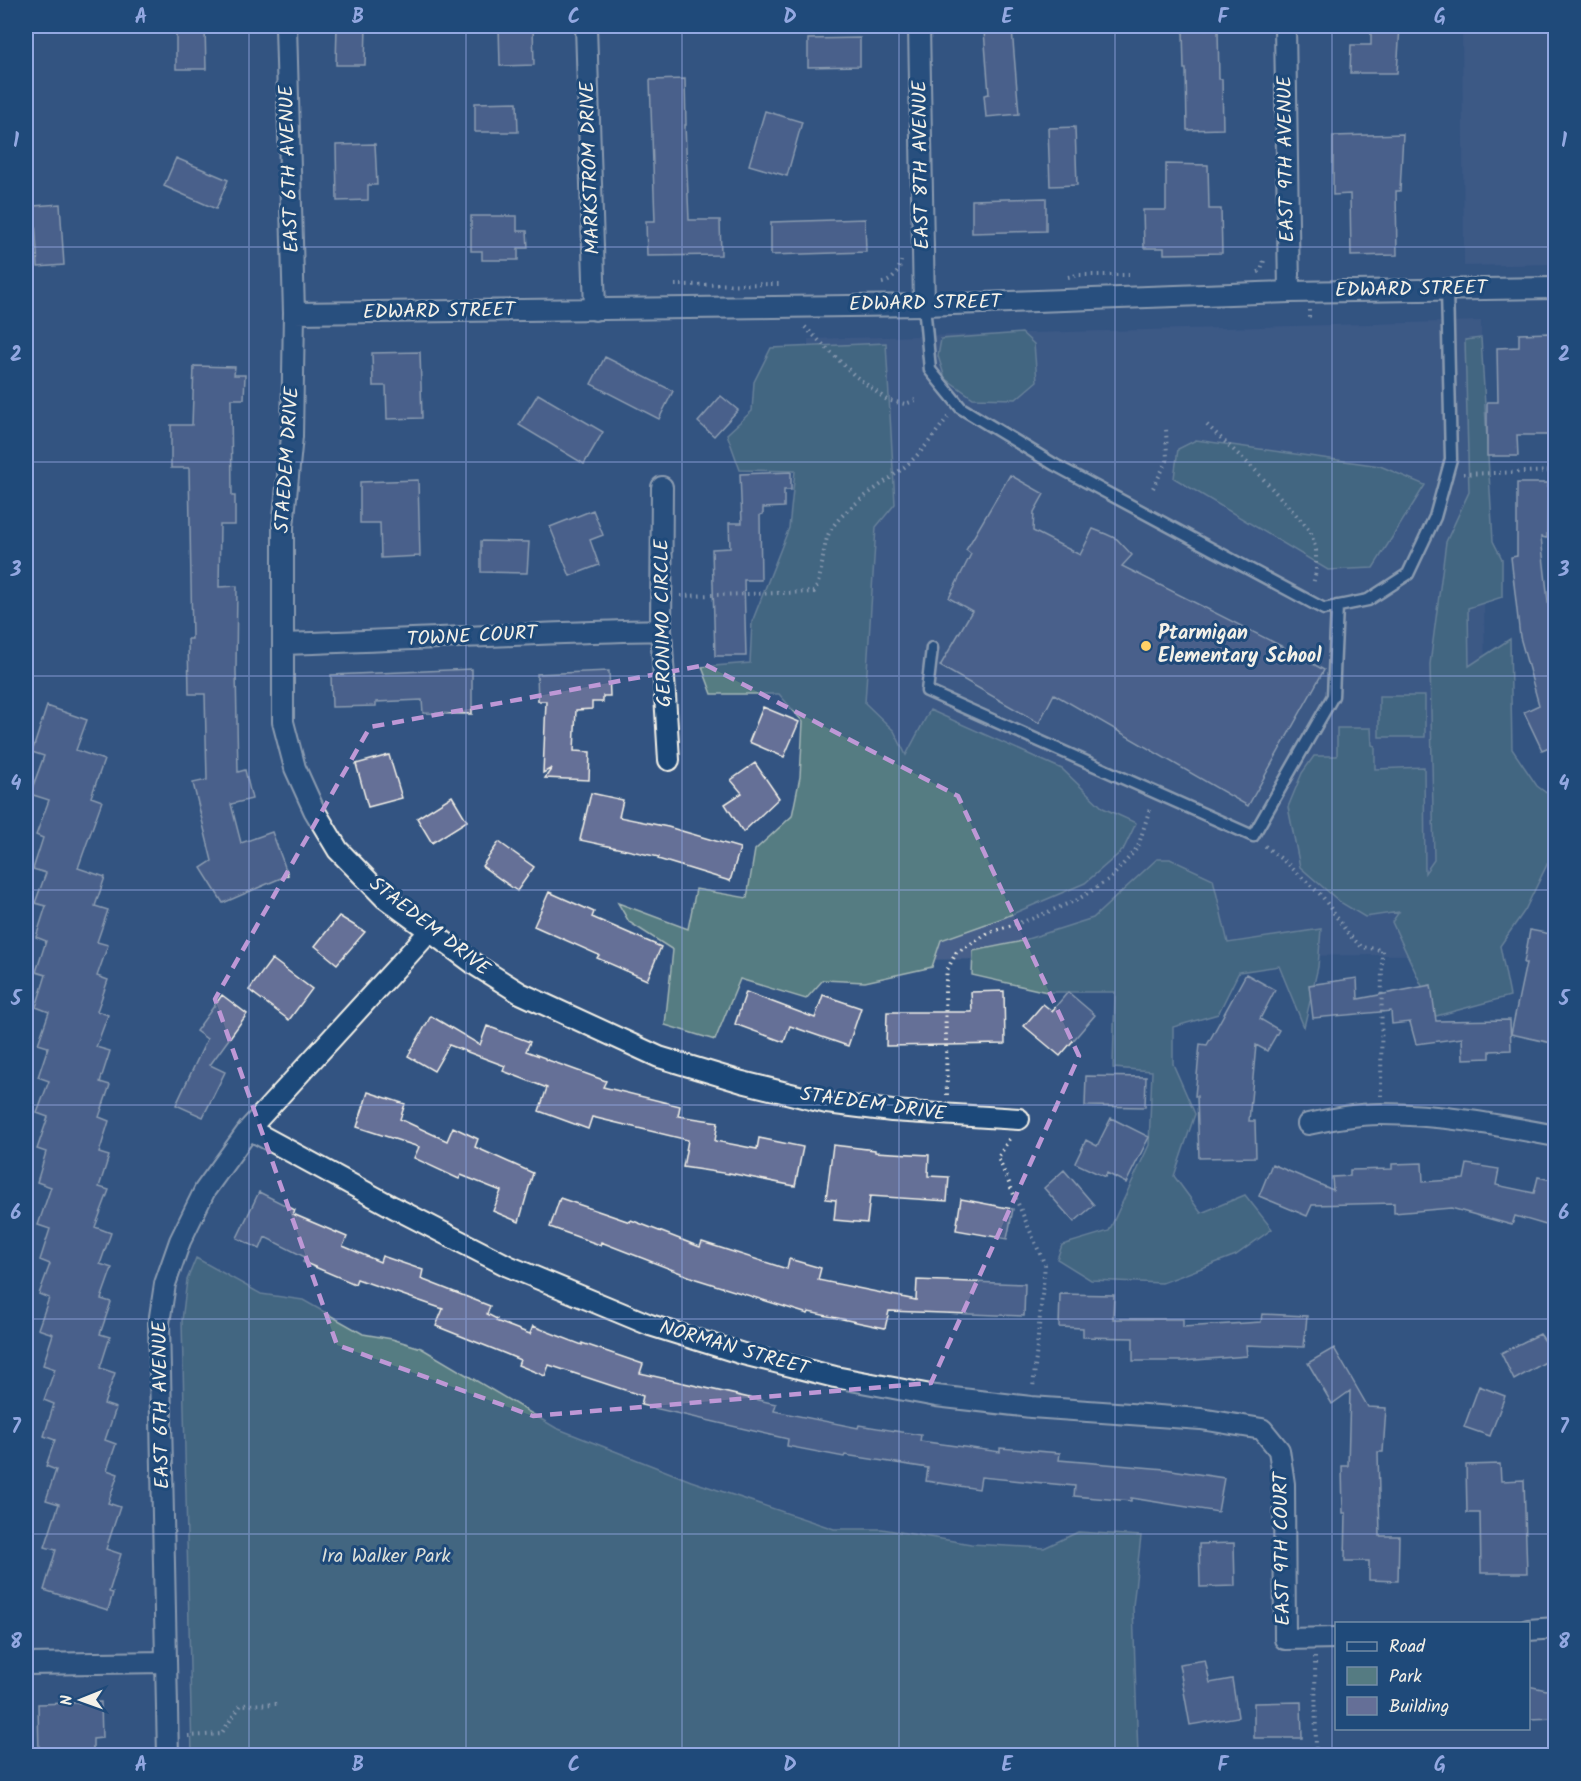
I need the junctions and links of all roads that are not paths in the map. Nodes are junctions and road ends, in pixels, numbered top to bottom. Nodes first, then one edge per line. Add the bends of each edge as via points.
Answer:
1 (286, 26) edge
2 (586, 26) edge
3 (919, 26) edge
4 (1285, 26) edge
5 (1556, 288) edge
6 (1447, 289) junction
7 (1289, 292) junction
8 (924, 305) junction
9 (595, 310) junction
10 (294, 314) junction
11 (662, 487) dead end
12 (1337, 606) junction
13 (661, 630) junction
14 (283, 644) junction
15 (932, 648) dead end
16 (669, 760) dead end
17 (430, 931) junction
18 (1019, 1119) road end
19 (1308, 1124) dead end
20 (249, 1129) junction
21 (1556, 1136) edge
22 (1262, 1429) joint
23 (1556, 1628) edge
24 (1530, 1630) edge
25 (1335, 1638) edge
26 (166, 1662) junction
27 (26, 1664) edge
28 (168, 1755) edge

1 - 10 street, EAST 6TH AVENUE
2 - 9 street, MARKSTROM DRIVE
3 - 8 street, EAST 8TH AVENUE
4 - 7 street, EAST 9TH AVENUE
5 - 6 street, EDWARD STREET
6 - 7 street, EDWARD STREET
6 - 12 lane via 1451,459 1435,517 1408,574 1368,600
7 - 8 street, EDWARD STREET
8 - 9 street, EDWARD STREET
8 - 12 lane via 930,370 961,408 1055,465 1324,609
9 - 10 street, EDWARD STREET
10 - 14 street, STAEDEM DRIVE via 292,436 283,526
11 - 13 street, GERONIMO CIRCLE
12 - 15 lane via 1333,696 1253,836 927,691
13 - 14 street, TOWNE COURT
13 - 16 street, GERONIMO CIRCLE
14 - 17 street, STAEDEM DRIVE via 284,722 295,768 314,810 338,850 385,898
17 - 18 street, STAEDEM DRIVE via 520,993 659,1057 827,1103
17 - 20 street, EAST 6TH AVENUE
19 - 21 street via 1380,1114 1458,1118
20 - 22 street, NORMAN STREET via 508,1266 650,1325 743,1354 936,1396 1201,1419
20 - 26 street, EAST 6TH AVENUE via 206,1190 180,1241 165,1284 159,1323
22 - 25 street, EAST 9TH COURT via 1279,1450 1284,1484 1285,1639
23 - 24 street
26 - 27 street
26 - 28 street, EAST 6TH AVENUE

